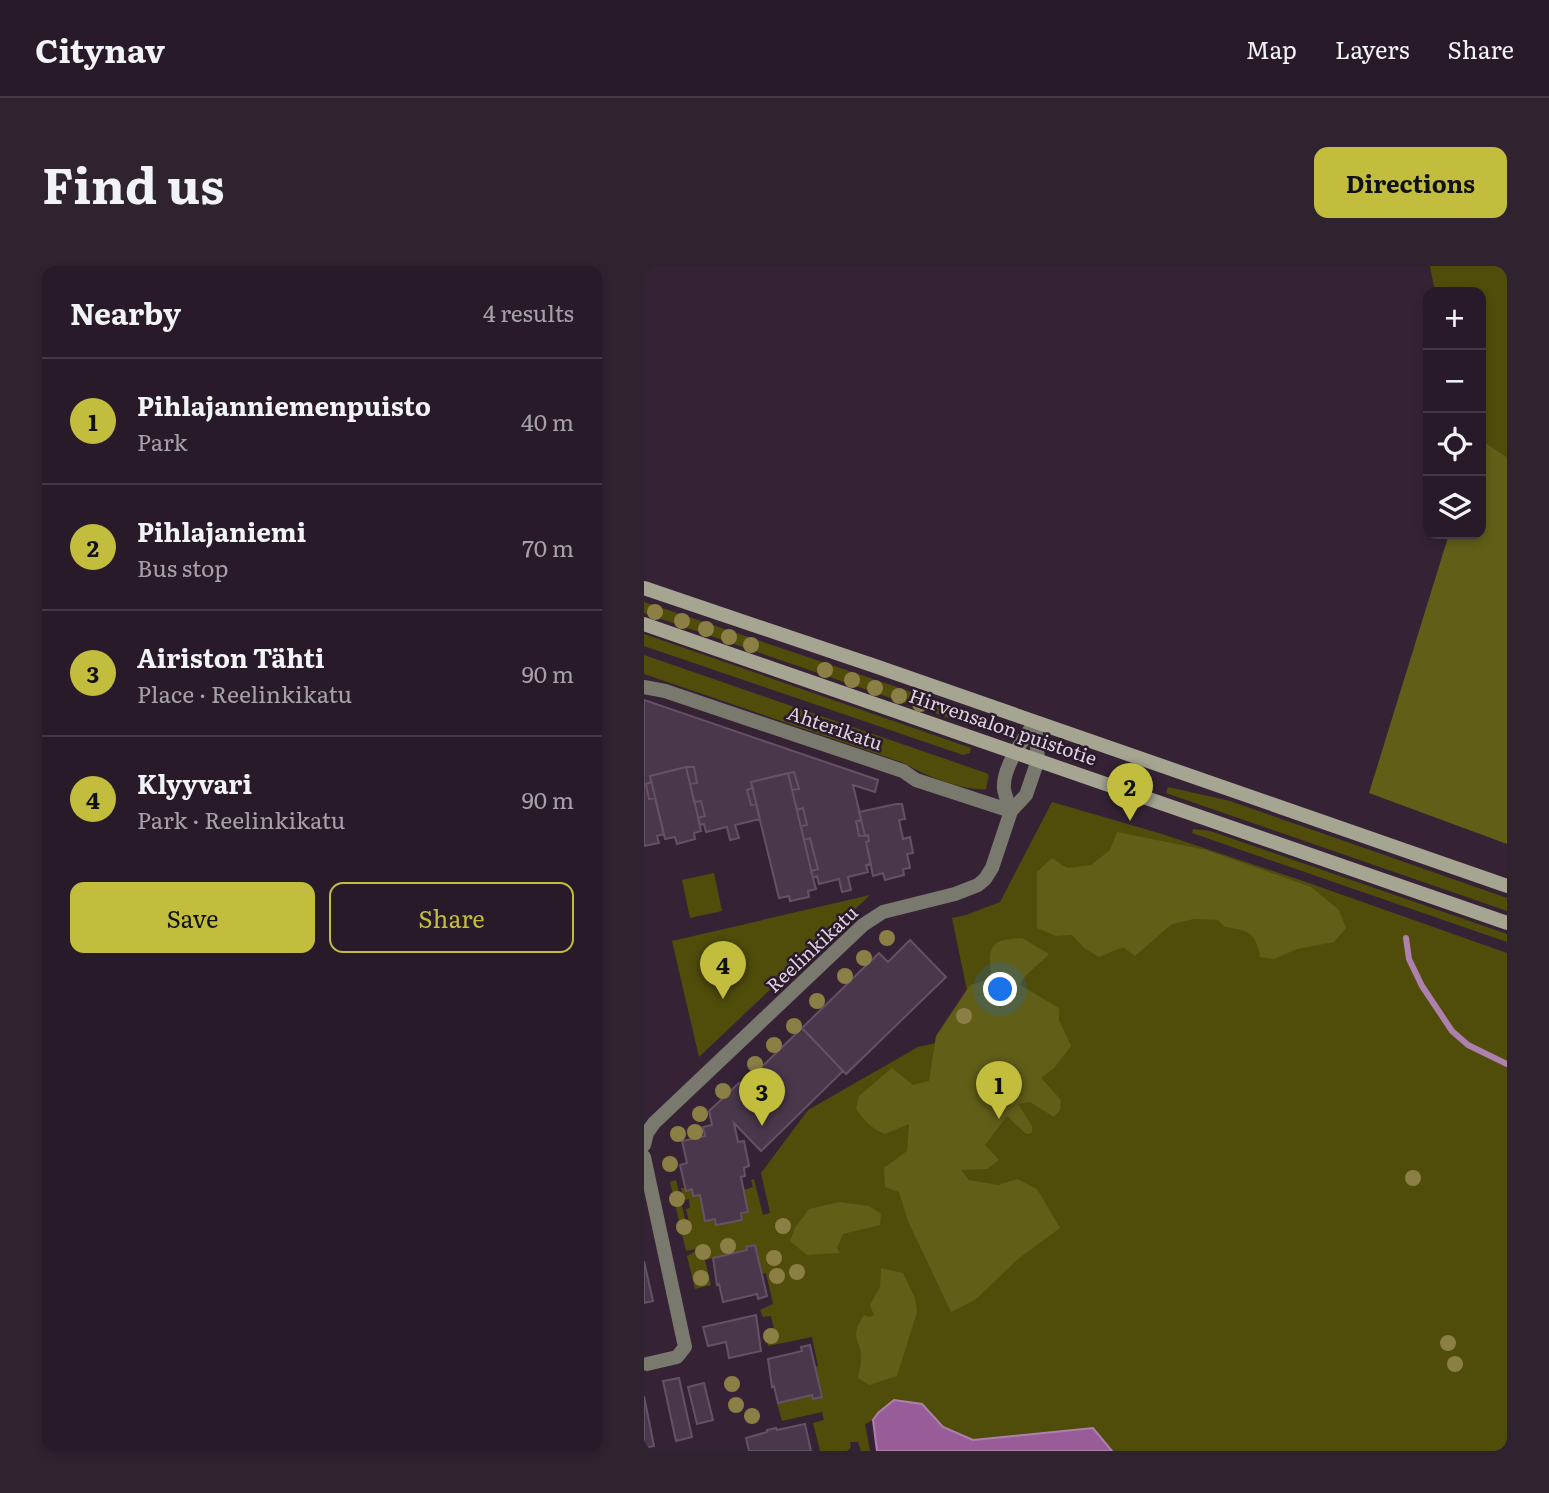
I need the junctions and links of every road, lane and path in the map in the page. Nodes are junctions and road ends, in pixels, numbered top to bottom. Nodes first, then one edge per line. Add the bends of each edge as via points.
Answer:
1 (644, 588) edge
2 (644, 624) edge
3 (644, 687) edge
4 (1034, 723) junction
5 (1015, 752) junction
6 (1038, 760) junction
7 (1011, 811) junction
8 (1507, 886) edge
9 (1507, 923) edge
10 (644, 1145) edge
11 (644, 1157) edge
12 (647, 1364) dead end

1 - 4 main road, Hirvensalon puistotie
2 - 5 main road, Hirvensalon puistotie
3 - 7 street, Ahterikatu via 889,766 916,780
4 - 5 street, Reelinkikatu
4 - 6 street, Reelinkikatu
4 - 8 main road, Hirvensalon puistotie
5 - 6 main road, Hirvensalon puistotie
5 - 7 street, Reelinkikatu via 1004,789
6 - 7 street, Reelinkikatu via 1026,795
6 - 9 main road, Hirvensalon puistotie
7 - 10 street, Reelinkikatu via 985,879 955,894 883,912 863,925 654,1123
11 - 12 street via 685,1347 677,1357

